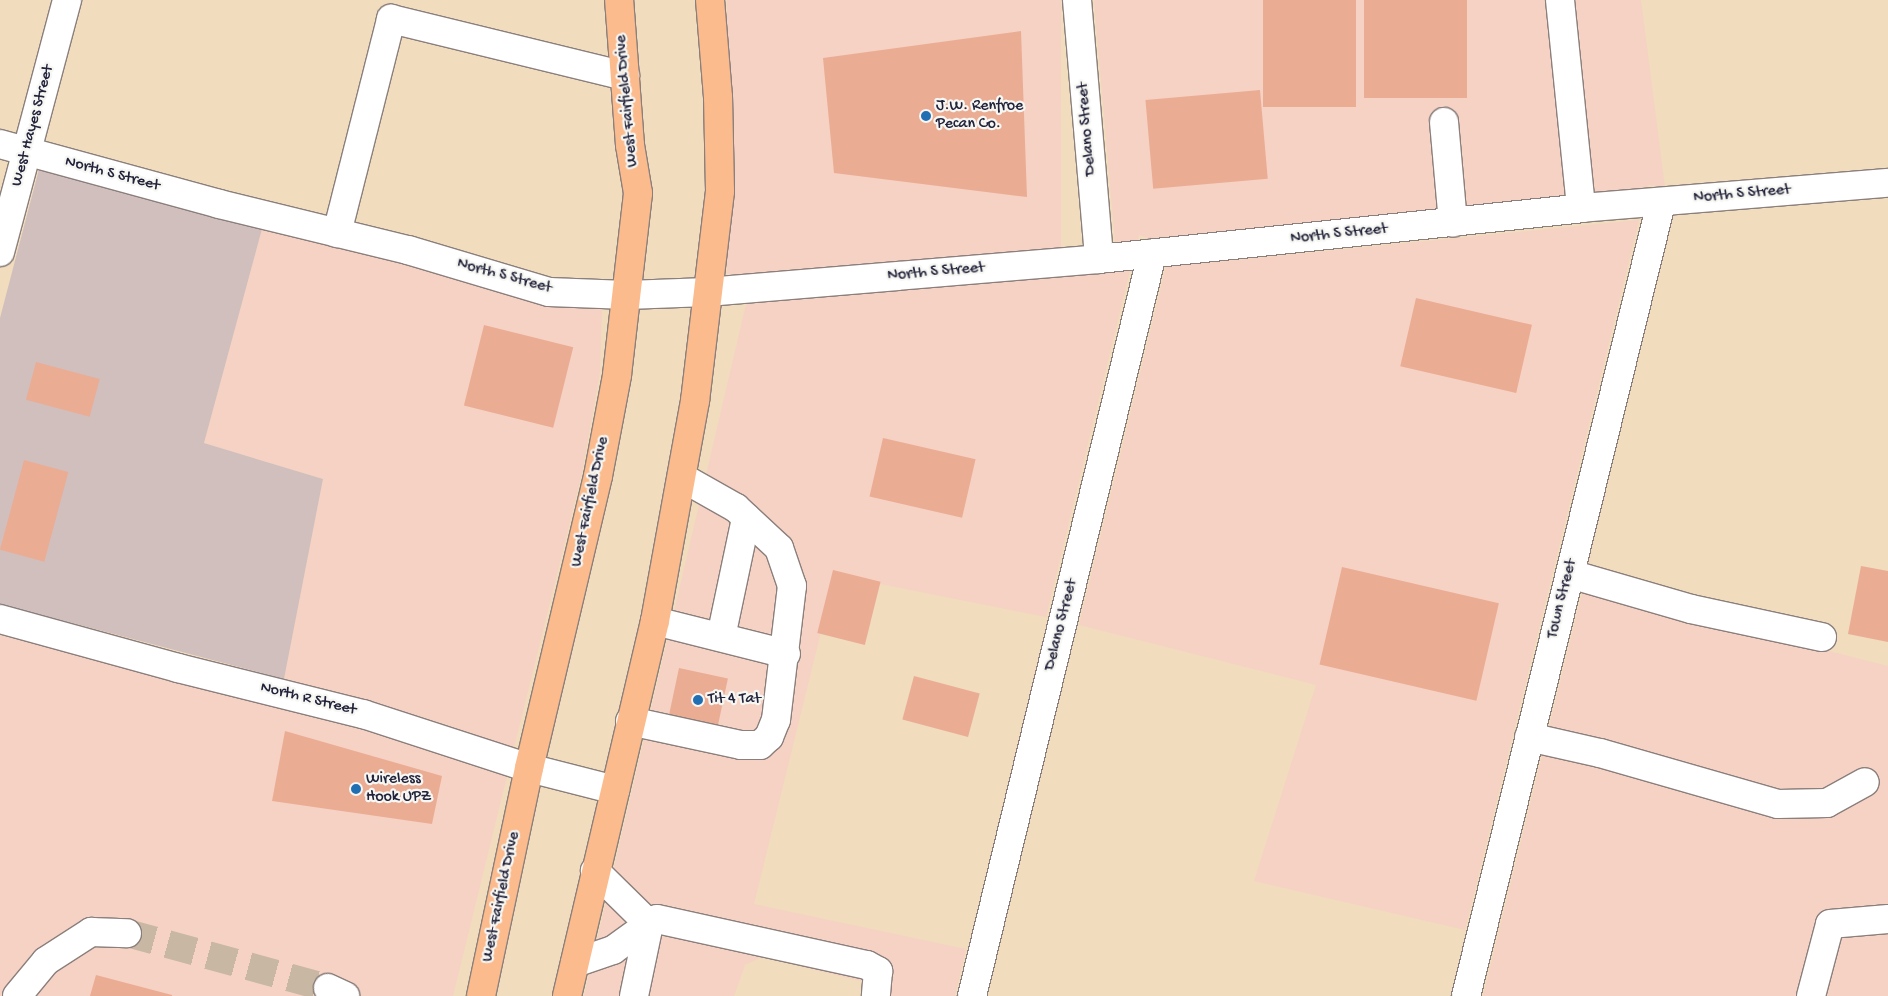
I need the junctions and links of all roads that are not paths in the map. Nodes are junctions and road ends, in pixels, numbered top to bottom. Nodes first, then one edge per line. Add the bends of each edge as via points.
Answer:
1 (67, 0) edge
2 (619, 0) edge
3 (710, 0) edge
4 (1077, 0) edge
5 (1560, 0) edge
6 (624, 76) junction
7 (1444, 122) dead end
8 (0, 144) edge
9 (27, 151) junction
10 (1888, 183) edge
11 (1661, 203) junction
12 (1581, 208) junction
13 (1453, 223) junction
14 (336, 233) junction
15 (0, 252) edge
16 (1152, 254) junction
17 (1099, 259) junction
18 (706, 292) junction
19 (626, 295) junction
20 (683, 478) junction
21 (746, 518) junction
22 (1570, 574) junction
23 (0, 619) edge
24 (654, 620) junction
25 (721, 637) junction
26 (1822, 637) dead end
27 (786, 654) junction
28 (630, 721) junction
29 (1529, 737) junction
30 (529, 768) junction
31 (1866, 782) dead end
32 (615, 790) junction
33 (595, 871) junction
34 (1888, 918) edge
35 (649, 924) junction
36 (127, 933) tunnel mouth
37 (575, 964) junction
38 (25, 994) edge
39 (481, 996) edge
40 (567, 996) edge
41 (634, 996) edge
42 (876, 996) edge
43 (972, 996) edge
44 (1466, 996) edge
45 (1811, 996) edge

1 - 9 street, West Hayes Street
2 - 6 main road, West Fairfield Drive
3 - 18 main road via 718,97 720,191
4 - 17 street, Delano Street
5 - 12 street
6 - 14 street via 391,19
6 - 19 main road, West Fairfield Drive via 638,193
7 - 13 street
8 - 9 street, North S Street
9 - 14 street, North S Street
9 - 15 street, West Hayes Street
10 - 11 street, North S Street
11 - 12 street, North S Street
11 - 22 street, Town Street
12 - 13 street, North S Street
13 - 16 street, North S Street
14 - 19 street, North S Street via 549,292
16 - 17 street, North S Street
16 - 43 street, Delano Street
17 - 18 street, North S Street
18 - 19 street, North S Street
18 - 20 main road
19 - 30 main road, West Fairfield Drive via 617,375 598,476
20 - 21 street via 736,508
20 - 24 main road
21 - 25 street
21 - 27 street via 779,548 792,586
22 - 26 street via 1691,610
22 - 29 street, Town Street
23 - 30 street, North R Street via 363,714
24 - 25 street
24 - 28 main road
25 - 27 street
27 - 28 street via 776,720 769,737 760,745 741,745
28 - 32 main road
29 - 31 street via 1600,753 1778,804 1827,803
29 - 44 street, Town Street
30 - 32 street, North R Street
30 - 39 main road, West Fairfield Drive
32 - 33 main road
33 - 35 street
33 - 37 main road
34 - 45 street via 1830,924
35 - 37 street via 613,950
35 - 41 street
35 - 42 street via 657,919 867,965 878,971
36 - 38 street via 91,932 46,961
37 - 40 main road

